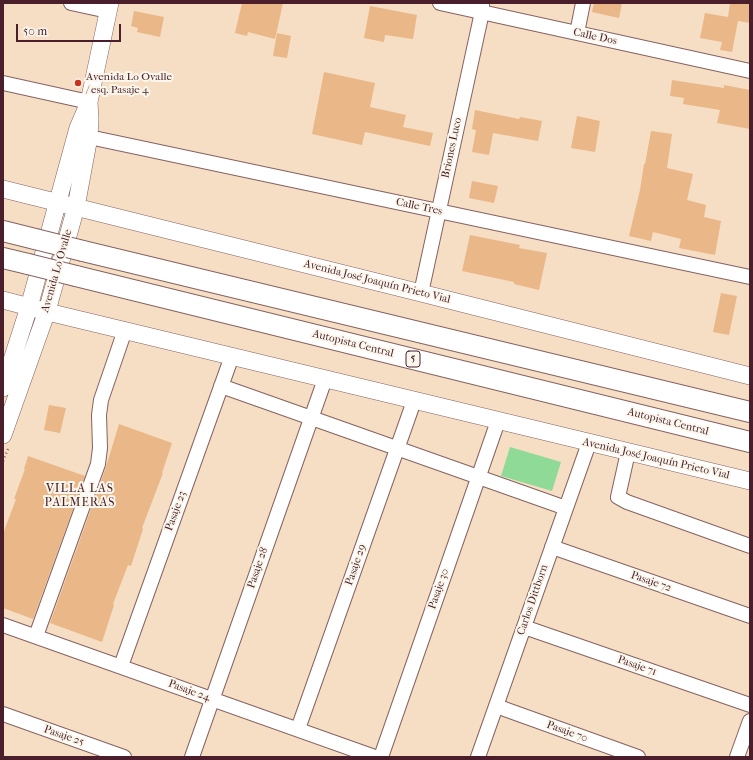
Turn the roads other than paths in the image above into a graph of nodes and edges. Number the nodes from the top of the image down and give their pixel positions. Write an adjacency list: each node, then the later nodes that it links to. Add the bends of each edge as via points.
1 (71, 3): 4 (street)
2 (440, 3): 5 (street, Calle Dos)
3 (583, 3): 6 (street)
4 (109, 7): 9 (main road, Avenida Lo Ovalle)
5 (482, 8): 6 (street, Calle Dos); 14 (street, Briones Luco)
6 (577, 33): 7 (street, Calle Dos)
7 (750, 70)
8 (3, 83): 9 (street)
9 (89, 102): 10 (main road, Avenida Lo Ovalle); 12 (main road, Avenida Lo Ovalle, via 78,128)
10 (89, 137): 13 (main road, Avenida Lo Ovalle); 14 (street, Calle Tres)
11 (3, 189): 12 (main road, Avenida José Joaquín Prieto Vial)
12 (57, 202): 13 (main road, Avenida José Joaquín Prieto Vial); 20 (main road, Avenida Lo Ovalle)
13 (76, 206): 18 (main road, Avenida José Joaquín Prieto Vial); 21 (main road, Avenida Lo Ovalle)
14 (438, 211): 17 (street, Calle Tres); 18 (street, Briones Luco)
15 (3, 231): 29 (highway, bridge)
16 (3, 258): 33 (highway, Autopista Central / 5, bridge)
17 (750, 277)
18 (421, 293): 24 (main road, Avenida José Joaquín Prieto Vial)
19 (3, 300): 20 (main road, Avenida José Joaquín Prieto Vial)
20 (29, 307): 21 (main road, Avenida José Joaquín Prieto Vial); 27 (main road, Avenida Lo Ovalle)
21 (46, 311): 22 (main road, Avenida José Joaquín Prieto Vial); 32 (main road, Avenida Lo Ovalle)
22 (125, 330): 23 (main road, Avenida José Joaquín Prieto Vial); 45 (street, via 101,400 98,464)
23 (232, 356): 25 (main road, Avenida José Joaquín Prieto Vial); 26 (street, Pasaje 23)
24 (750, 376)
25 (325, 379): 28 (main road, Avenida José Joaquín Prieto Vial); 30 (street, Pasaje 28)
26 (221, 386): 30 (street); 46 (street, Pasaje 23)
27 (3, 388)
28 (414, 400): 31 (main road, Avenida José Joaquín Prieto Vial); 35 (street, Pasaje 29)
29 (750, 412)
30 (311, 418): 35 (street); 47 (street, Pasaje 28)
31 (498, 421): 34 (main road, Avenida José Joaquín Prieto Vial); 37 (street, Pasaje 30)
32 (3, 435)
33 (750, 442)
34 (589, 443): 36 (main road, Avenida José Joaquín Prieto Vial); 39 (street, Carlos Dittborn)
35 (397, 448): 37 (street); 52 (street, Pasaje 29)
36 (628, 452): 38 (main road, Avenida José Joaquín Prieto Vial); 40 (street, via 618,497)
37 (478, 477): 39 (street); 56 (street, Pasaje 30)
38 (750, 481)
39 (566, 508): 41 (street, Carlos Dittborn)
40 (750, 546)
41 (552, 547): 42 (street, Pasaje 72); 44 (street, Carlos Dittborn)
42 (750, 616)
43 (3, 625): 45 (street, Pasaje 24)
44 (524, 627): 48 (street, Carlos Dittborn); 49 (street, Pasaje 71)
45 (36, 636): 46 (street, Pasaje 24)
46 (121, 666): 47 (street, Pasaje 24)
47 (212, 699): 52 (street, Pasaje 24); 54 (street, Pasaje 28)
48 (496, 706): 57 (street, Carlos Dittborn); 58 (street, Pasaje 70)
49 (750, 706)
50 (3, 714): 53 (street, Pasaje 25)
51 (750, 720): 59 (street)
52 (298, 729): 55 (street, Pasaje 24)
53 (124, 757)
54 (192, 757)
55 (375, 757)
56 (381, 757)
57 (478, 757)
58 (638, 757)
59 (737, 757)

